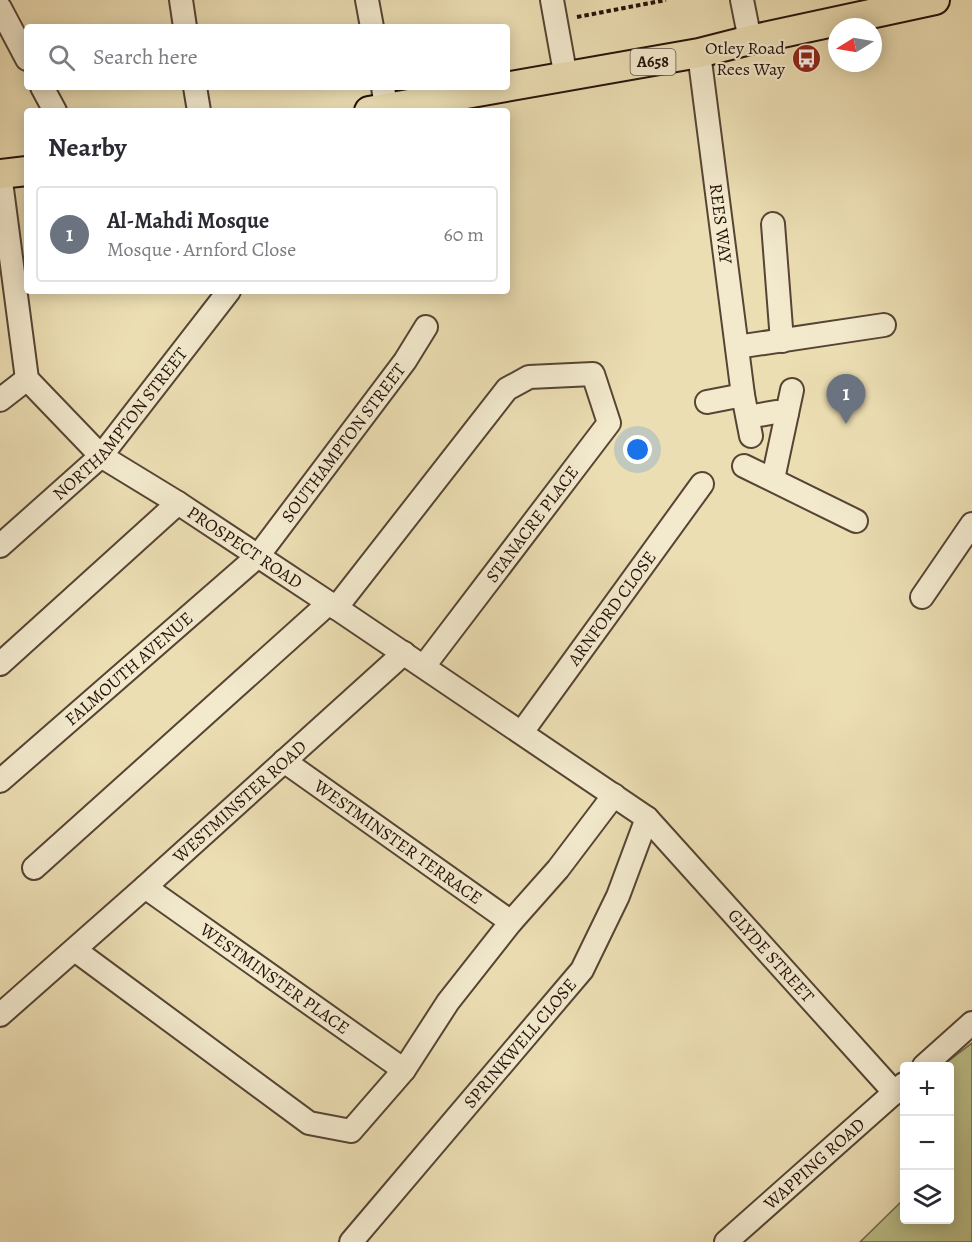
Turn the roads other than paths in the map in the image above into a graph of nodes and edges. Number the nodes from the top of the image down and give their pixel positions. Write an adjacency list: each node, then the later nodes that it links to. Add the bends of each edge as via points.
1 (181, 0): 7 (street)
2 (367, 0): 8 (street)
3 (742, 0): 9 (street)
4 (935, 0): 9 (main road, A658)
5 (0, 8): 10 (street)
6 (554, 10): 12 (street)
7 (185, 24)
8 (371, 24)
9 (750, 40): 11 (main road, A658)
10 (24, 53)
11 (699, 53): 12 (main road, A658); 27 (street, REES WAY)
12 (566, 78): 13 (main road, A658)
13 (510, 85)
14 (44, 90): 18 (street)
15 (196, 90): 19 (street)
16 (472, 90): 17 (main road, A658)
17 (379, 102)
18 (53, 108)
19 (198, 108)
20 (24, 171): 21 (main road)
21 (0, 174): 28 (street)
22 (774, 224): 26 (street)
23 (227, 294): 34 (street, NORTHAMPTON STREET)
24 (884, 325): 26 (street)
25 (426, 327): 42 (street, SOUTHAMPTON STREET, via 405,361)
26 (782, 340): 27 (street)
27 (737, 347): 33 (street, REES WAY)
28 (27, 380): 30 (street); 34 (street, PROSPECT ROAD)
29 (792, 390): 32 (street)
30 (0, 400)
31 (707, 402): 33 (street)
32 (787, 413): 33 (street); 36 (street)
33 (747, 416)
34 (101, 456): 38 (street, PROSPECT ROAD); 41 (street, NORTHAMPTON STREET)
35 (744, 466): 36 (street)
36 (773, 479): 39 (street)
37 (702, 484): 48 (street, ARNFORD CLOSE)
38 (178, 503): 42 (street, PROSPECT ROAD); 46 (street)
39 (856, 521)
40 (971, 530): 43 (street)
41 (0, 546)
42 (258, 556): 44 (street, PROSPECT ROAD); 50 (street, FALMOUTH AVENUE)
43 (922, 597)
44 (333, 605): 45 (street, PROSPECT ROAD); 47 (street, STANACRE PLACE, via 507,389 529,376 594,374 609,423); 53 (street)
45 (404, 653): 47 (street, PROSPECT ROAD); 49 (street, WESTMINSTER ROAD)
46 (0, 664)
47 (424, 666): 48 (street, PROSPECT ROAD)
48 (522, 732): 51 (street, PROSPECT ROAD)
49 (284, 761): 54 (street, WESTMINSTER ROAD); 55 (street, WESTMINSTER TERRACE)
50 (0, 781)
51 (614, 795): 52 (street, PROSPECT ROAD); 55 (street, via 558,869)
52 (647, 818): 61 (street, GLYDE STREET); 62 (street, SPRINKWELL CLOSE, via 618,896 582,970)
53 (34, 868)
54 (145, 887): 56 (street, WESTMINSTER ROAD); 60 (street, WESTMINSTER PLACE)
55 (511, 922): 60 (street, via 448,1002)
56 (75, 950): 57 (street, WESTMINSTER ROAD); 60 (street, via 309,1123 351,1131)
57 (0, 1015)
58 (972, 1023): 59 (street)
59 (928, 1062)
60 (404, 1070)
61 (900, 1089): 63 (street, WAPPING ROAD)
62 (351, 1242)
63 (726, 1242)

